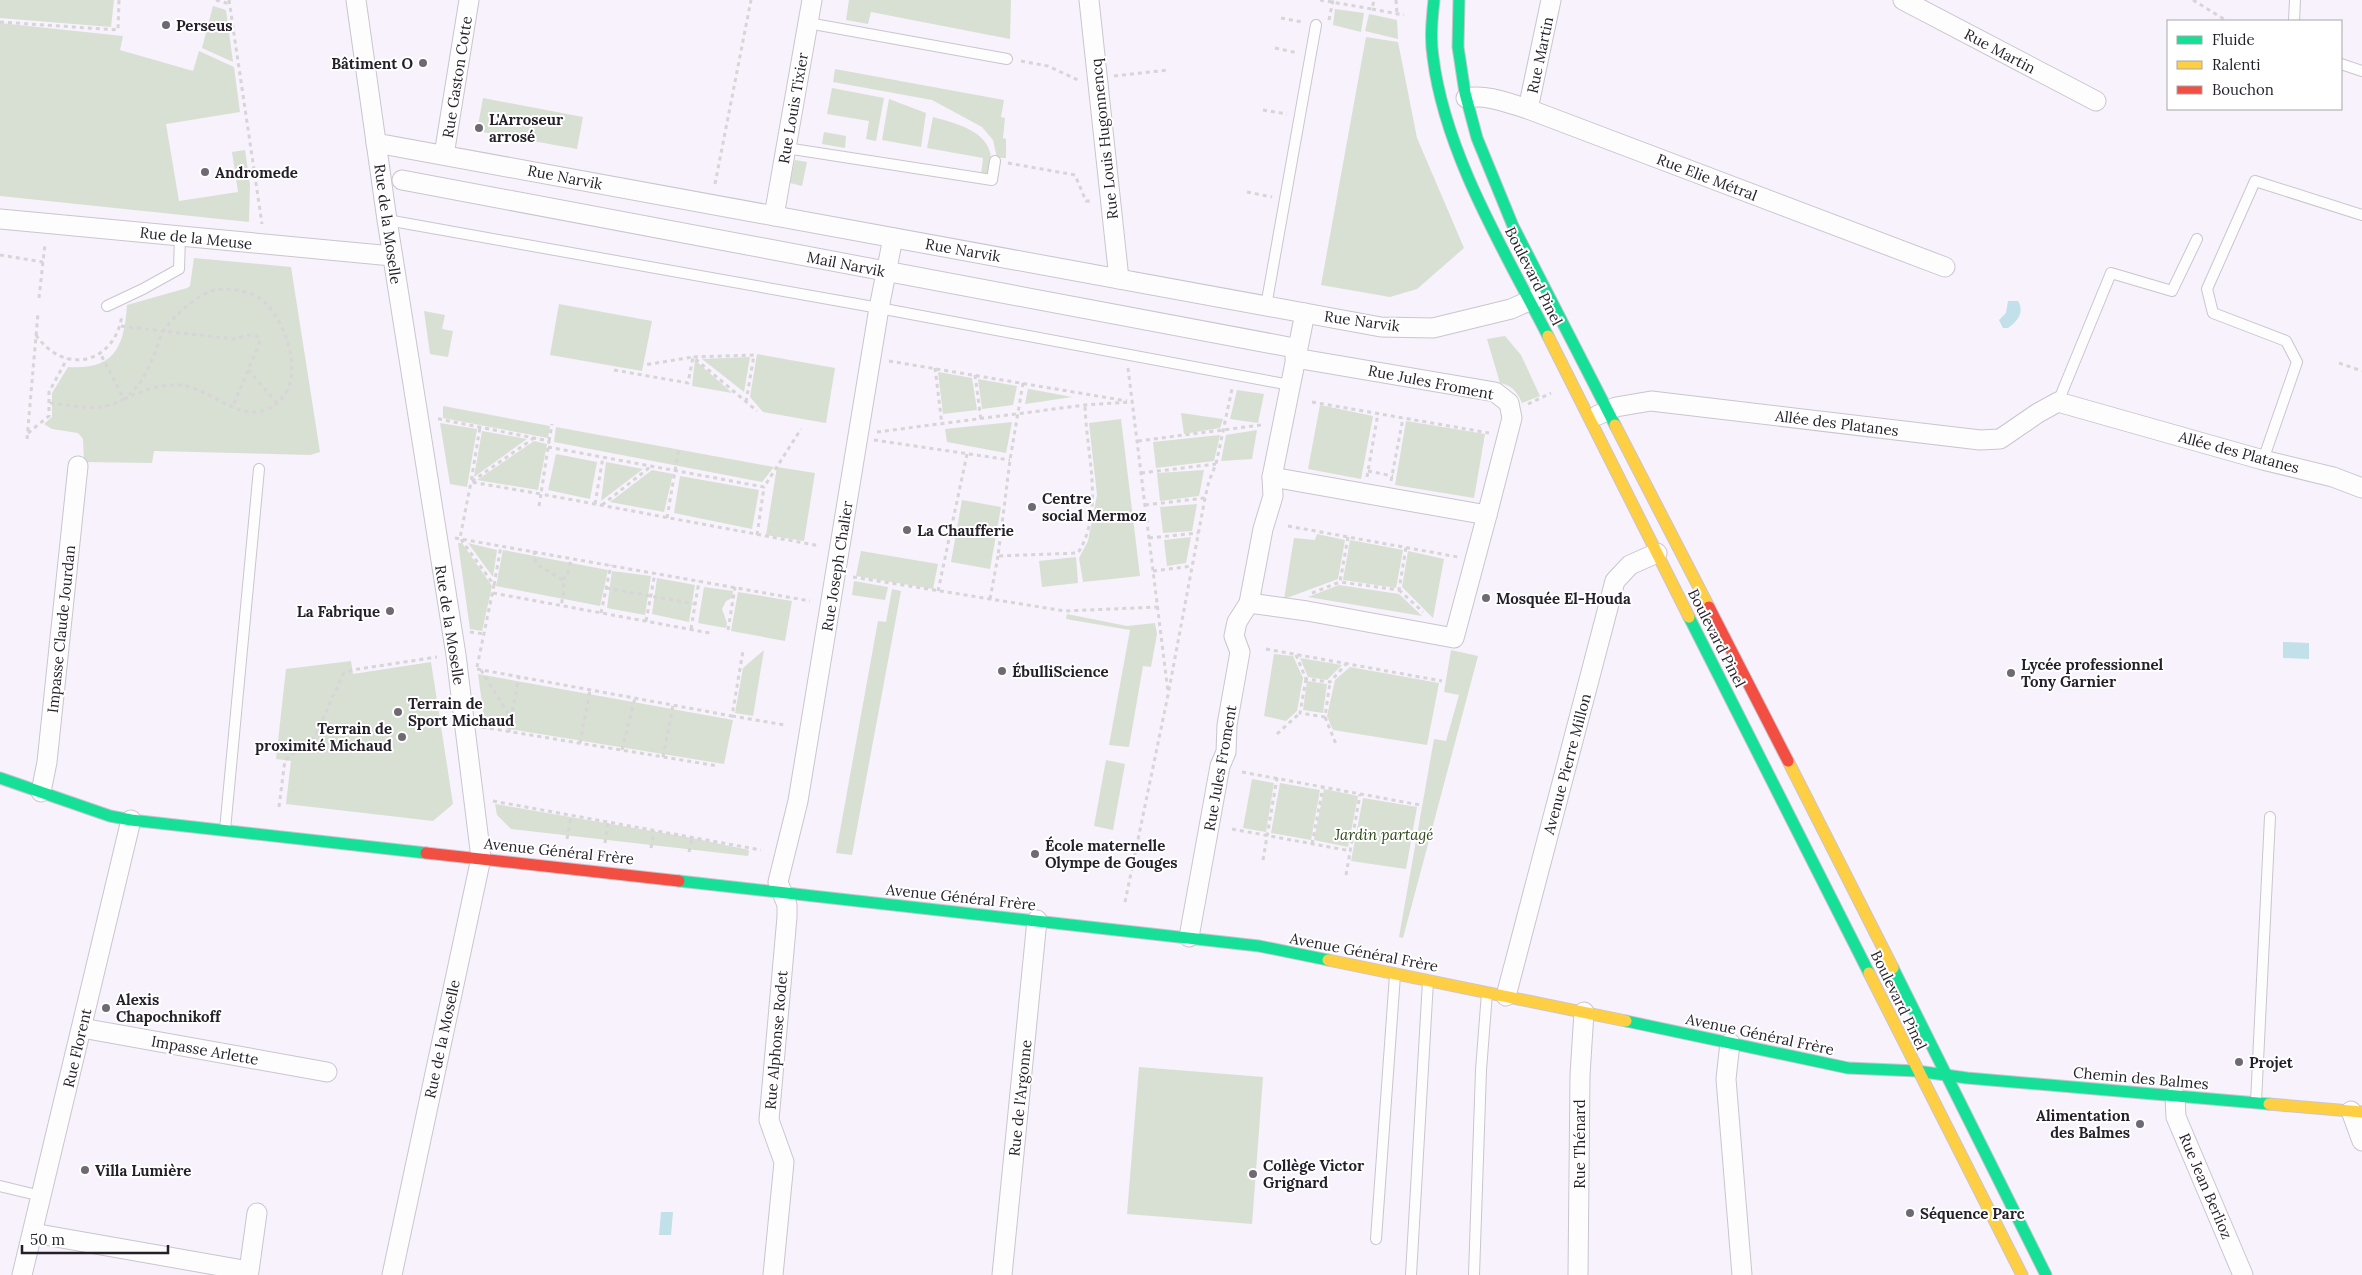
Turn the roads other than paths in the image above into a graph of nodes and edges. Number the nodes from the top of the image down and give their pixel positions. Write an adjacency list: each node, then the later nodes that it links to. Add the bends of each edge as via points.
1 (356, 0): 19 (street, Rue de la Moselle)
2 (469, 0): 21 (street, Rue Gaston Cotte)
3 (812, 0): 11 (street, Rue Louis Tixier)
4 (1089, 0): 34 (street, Rue Louis Hugonnencq)
5 (1434, 0): 36 (main road, Boulevard Pinel, via 1434,75 1462,159)
6 (1459, 0): 16 (main road, Boulevard Pinel, via 1456,29)
7 (1552, 0): 18 (street, Rue Martin)
8 (1903, 0): 17 (street, Rue Martin)
9 (2295, 0): 10 (lane)
10 (2294, 20)
11 (808, 23): 13 (lane); 20 (street, Rue Louis Tixier)
12 (1316, 26): 38 (lane)
13 (1007, 58)
14 (2342, 64): 15 (lane)
15 (2362, 71)
16 (1466, 98): 18 (street, Rue Elie Métral, via 1493,98); 35 (main road, Boulevard Pinel, via 1480,148)
17 (2096, 101)
18 (1528, 109): 32 (street, Rue Elie Métral)
19 (376, 143): 21 (street, Rue Narvik); 27 (street, Rue de la Moselle)
20 (786, 148): 22 (lane, via 992,180); 25 (street, Rue Louis Tixier)
21 (444, 154): 25 (street, Rue Narvik)
22 (996, 161)
23 (402, 180): 33 (street, Mail Narvik)
24 (2362, 215): 46 (lane, via 2255,181 2208,289 2213,312 2286,341 2297,362)
25 (774, 216): 29 (street, Rue Narvik)
26 (0, 219): 28 (street, Rue de la Meuse)
27 (387, 220): 31 (street, Rue de la Moselle); 39 (lane)
28 (180, 237): 31 (street, Rue de la Meuse); 37 (lane, via 179,269)
29 (894, 238): 33 (street, Rue Joseph Chalier); 34 (street, Rue Narvik)
30 (2197, 239): 43 (lane, via 2172,291 2111,272)
31 (392, 256): 59 (street, Rue de la Moselle, via 456,655)
32 (1945, 267)
33 (888, 272): 39 (street, Rue Joseph Chalier); 41 (street, Mail Narvik)
34 (1119, 279): 38 (street, Rue Narvik)
35 (1548, 293): 36 (street, Rue Narvik); 44 (main road, Boulevard Pinel)
36 (1530, 301): 40 (street, Rue Narvik, via 1433,328 1381,327); 45 (main road, Boulevard Pinel)
37 (107, 306)
38 (1266, 306): 40 (street, Rue Narvik)
39 (879, 308): 42 (lane); 60 (street, Rue Joseph Chalier, via 798,800 778,882)
40 (1304, 313): 41 (street, Rue Jules Froment)
41 (1292, 352): 42 (street, Rue Jules Froment); 51 (street, Rue Jules Froment, via 1495,392 1509,403 1512,411 1508,436)
42 (1290, 385): 49 (street, Rue Jules Froment)
43 (2058, 402): 44 (street, Allée des Platanes, via 2000,439 1980,440 1651,401 1638,401); 46 (street, Allée des Platanes)
44 (1607, 411): 45 (street, Allée des Platanes); 72 (main road, Boulevard Pinel)
45 (1589, 420): 52 (main road, Boulevard Pinel)
46 (2263, 460): 50 (street, Allée des Platanes, via 2334,477)
47 (78, 466): 55 (street, Impasse Claude Jourdan)
48 (259, 469): 58 (lane)
49 (1272, 477): 51 (street); 53 (street, Rue Jules Froment, via 1273,496 1262,529)
50 (2362, 488)
51 (1487, 514): 53 (street, Rue Jules Froment, via 1454,638)
52 (1656, 553): 66 (street, Avenue Pierre Millon, via 1630,565 1615,581); 70 (main road, Boulevard Pinel)
53 (1249, 603): 62 (street, Rue Jules Froment, via 1237,622 1234,636 1240,652 1227,725 1228,741 1220,766)
54 (0, 778): 55 (main road, Avenue Général Frère)
55 (41, 792): 57 (main road, Avenue Général Frère, via 110,816)
56 (2270, 817): 74 (lane)
57 (132, 820): 58 (main road, Avenue Général Frère); 68 (street, Rue Florent)
58 (225, 831): 59 (main road, Avenue Général Frère)
59 (481, 858): 60 (main road, Avenue Général Frère); 83 (street, Rue de la Moselle)
60 (782, 892): 61 (main road, Avenue Général Frère); 84 (street, Rue Alphonse Rodet, via 787,917 769,1120 784,1162)
61 (1037, 920): 62 (main road, Avenue Général Frère); 85 (street, Rue de l'Argonne)
62 (1189, 937): 63 (main road, Avenue Général Frère, via 1259,946)
63 (1395, 974): 64 (main road, Avenue Général Frère); 81 (lane)
64 (1428, 980): 65 (main road, Avenue Général Frère); 86 (lane)
65 (1487, 992): 66 (main road, Avenue Général Frère); 87 (lane)
66 (1506, 996): 67 (main road, Avenue Général Frère)
67 (1584, 1012): 69 (main road, Avenue Général Frère); 88 (street, Rue Thénard, via 1580,1075)
68 (82, 1028): 71 (street, Impasse Arlette); 78 (street, Rue Florent)
69 (1730, 1043): 70 (main road, Avenue Général Frère, via 1848,1068); 89 (street, via 1726,1079)
70 (1917, 1071): 72 (main road, Chemin des Balmes); 90 (main road, Boulevard Pinel)
71 (327, 1072)
72 (1946, 1075): 73 (main road, Chemin des Balmes); 91 (main road, Boulevard Pinel)
73 (2175, 1096): 74 (main road, Chemin des Balmes); 92 (street, Rue Jean Berlioz, via 2176,1117)
74 (2256, 1103): 75 (main road, Chemin des Balmes)
75 (2357, 1112): 76 (street)
76 (2362, 1141)
77 (0, 1186): 78 (lane)
78 (41, 1196): 80 (street, Rue Florent)
79 (257, 1213): 80 (street, via 249,1271)
80 (33, 1233): 82 (street, Rue Florent)
81 (1376, 1239)
82 (22, 1275)
83 (392, 1275)
84 (773, 1275)
85 (1002, 1275)
86 (1411, 1275)
87 (1474, 1275)
88 (1578, 1275)
89 (1742, 1275)
90 (2022, 1275)
91 (2046, 1275)
92 (2243, 1275)

